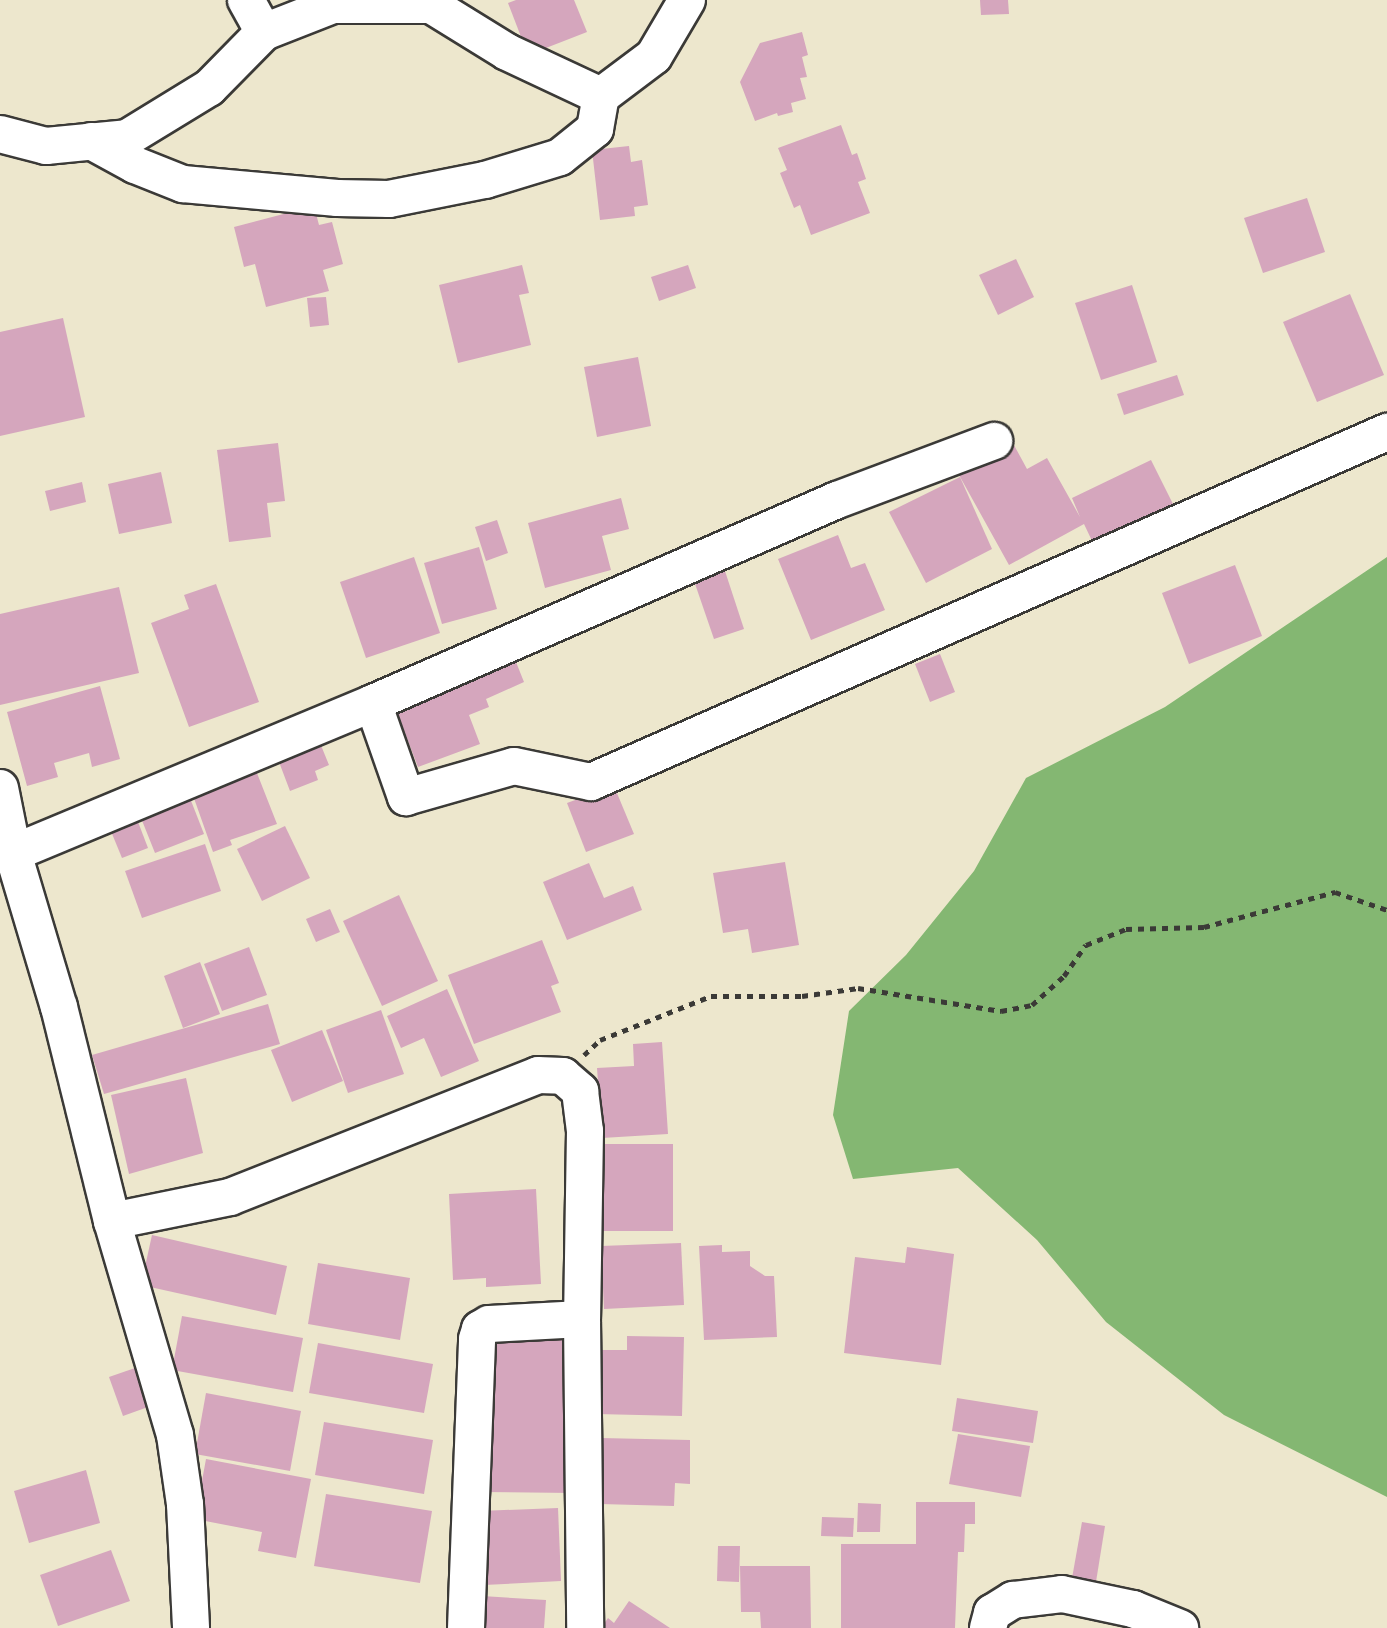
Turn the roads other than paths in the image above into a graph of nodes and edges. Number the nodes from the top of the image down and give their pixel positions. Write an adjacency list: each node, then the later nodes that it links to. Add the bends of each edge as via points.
1 (246, 0): 4 (street)
2 (687, 0): 5 (street, via 654,56)
3 (394, 2): 4 (street, via 333,5); 5 (street, via 431,5 507,52)
4 (264, 32): 7 (street, via 209,88 127,138)
5 (601, 96): 7 (street, via 595,129 560,157 485,180 389,199 183,184)
6 (0, 134): 7 (street, via 46,146)
7 (91, 141)
8 (1387, 432): 10 (street, via 591,782 514,766 406,797)
9 (994, 441): 10 (street, via 837,500)
10 (373, 703): 12 (street)
11 (0, 788): 12 (street)
12 (13, 853): 13 (street, via 59,1007)
13 (112, 1221): 14 (street, via 230,1197 538,1075 563,1076 580,1091 585,1131); 15 (street, via 175,1435 185,1504)
14 (582, 1319): 16 (street, via 489,1324 480,1329); 17 (street)
15 (191, 1628)
16 (466, 1628)
17 (585, 1628)
18 (988, 1628): 19 (street, via 992,1613 1013,1600 1062,1594 1133,1609)
19 (1180, 1628)

